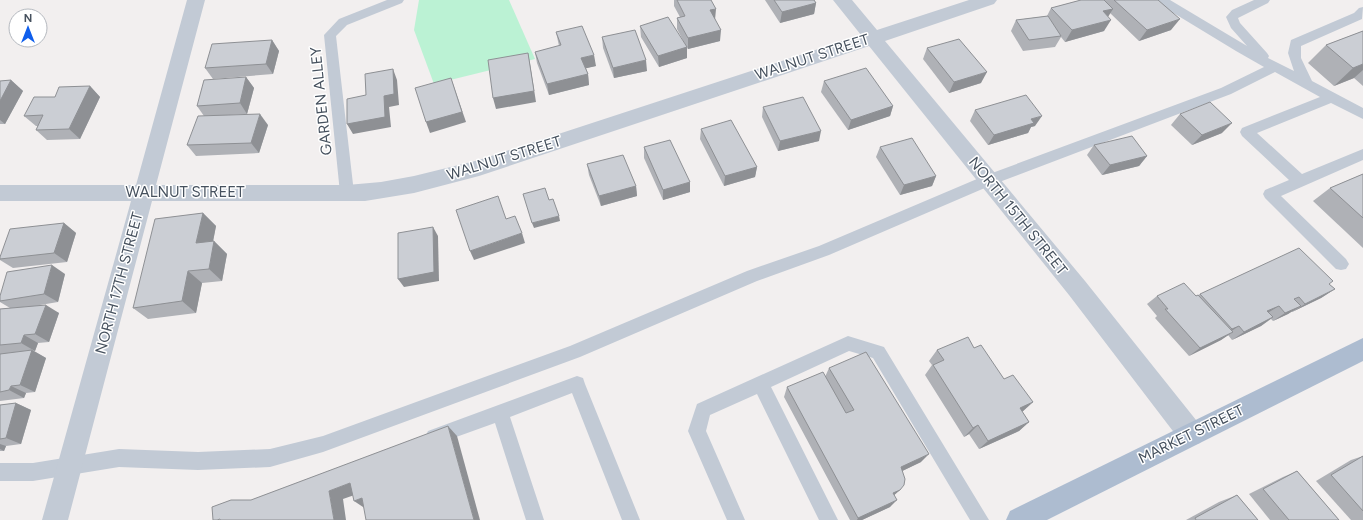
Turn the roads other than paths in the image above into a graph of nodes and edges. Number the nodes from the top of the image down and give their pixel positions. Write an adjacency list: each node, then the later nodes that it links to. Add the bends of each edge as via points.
1 (196, 0): 18 (street, NORTH 17TH STREET)
2 (398, 0): 20 (lane, GARDEN ALLEY, via 343,22 330,35)
3 (842, 0): 10 (street, NORTH 15TH STREET)
4 (988, 0): 10 (street, WALNUT STREET)
5 (1161, 0): 8 (lane)
6 (1264, 0): 11 (lane, via 1232,17 1235,25)
7 (1357, 0): 9 (lane)
8 (1176, 5): 11 (lane)
9 (1363, 9): 12 (lane, via 1358,16 1295,43 1292,50 1295,60)
10 (872, 38): 16 (street, NORTH 15TH STREET); 20 (street, WALNUT STREET, via 479,168 406,187)
11 (1272, 65): 12 (lane); 16 (lane, via 1226,92)
12 (1307, 83): 13 (lane)
13 (1332, 97): 14 (lane); 17 (lane, via 1247,132)
14 (1363, 114)
15 (1363, 154): 17 (lane)
16 (989, 180): 25 (street, NORTH 15TH STREET); 27 (lane, via 824,251 752,276 574,352 323,444 270,458 198,461 119,458)
17 (1300, 181): 21 (lane, via 1270,194)
18 (144, 192): 19 (street, WALNUT STREET); 20 (street, WALNUT STREET); 27 (street, NORTH 17TH STREET)
19 (0, 193)
20 (347, 193)
21 (1341, 264)
22 (1363, 349): 25 (main road, MARKET STREET)
23 (761, 384): 32 (lane, via 703,410 697,431); 33 (lane); 34 (lane, via 848,343 878,352)
24 (500, 413): 26 (lane); 30 (lane); 31 (lane, via 577,384)
25 (1191, 434): 35 (main road, MARKET STREET)
26 (421, 442)
27 (70, 466): 28 (lane, via 33,472); 29 (street, NORTH 17TH STREET)
28 (0, 472)
29 (55, 520)
30 (535, 520)
31 (631, 520)
32 (736, 520)
33 (829, 520)
34 (980, 520)
35 (1019, 520)

